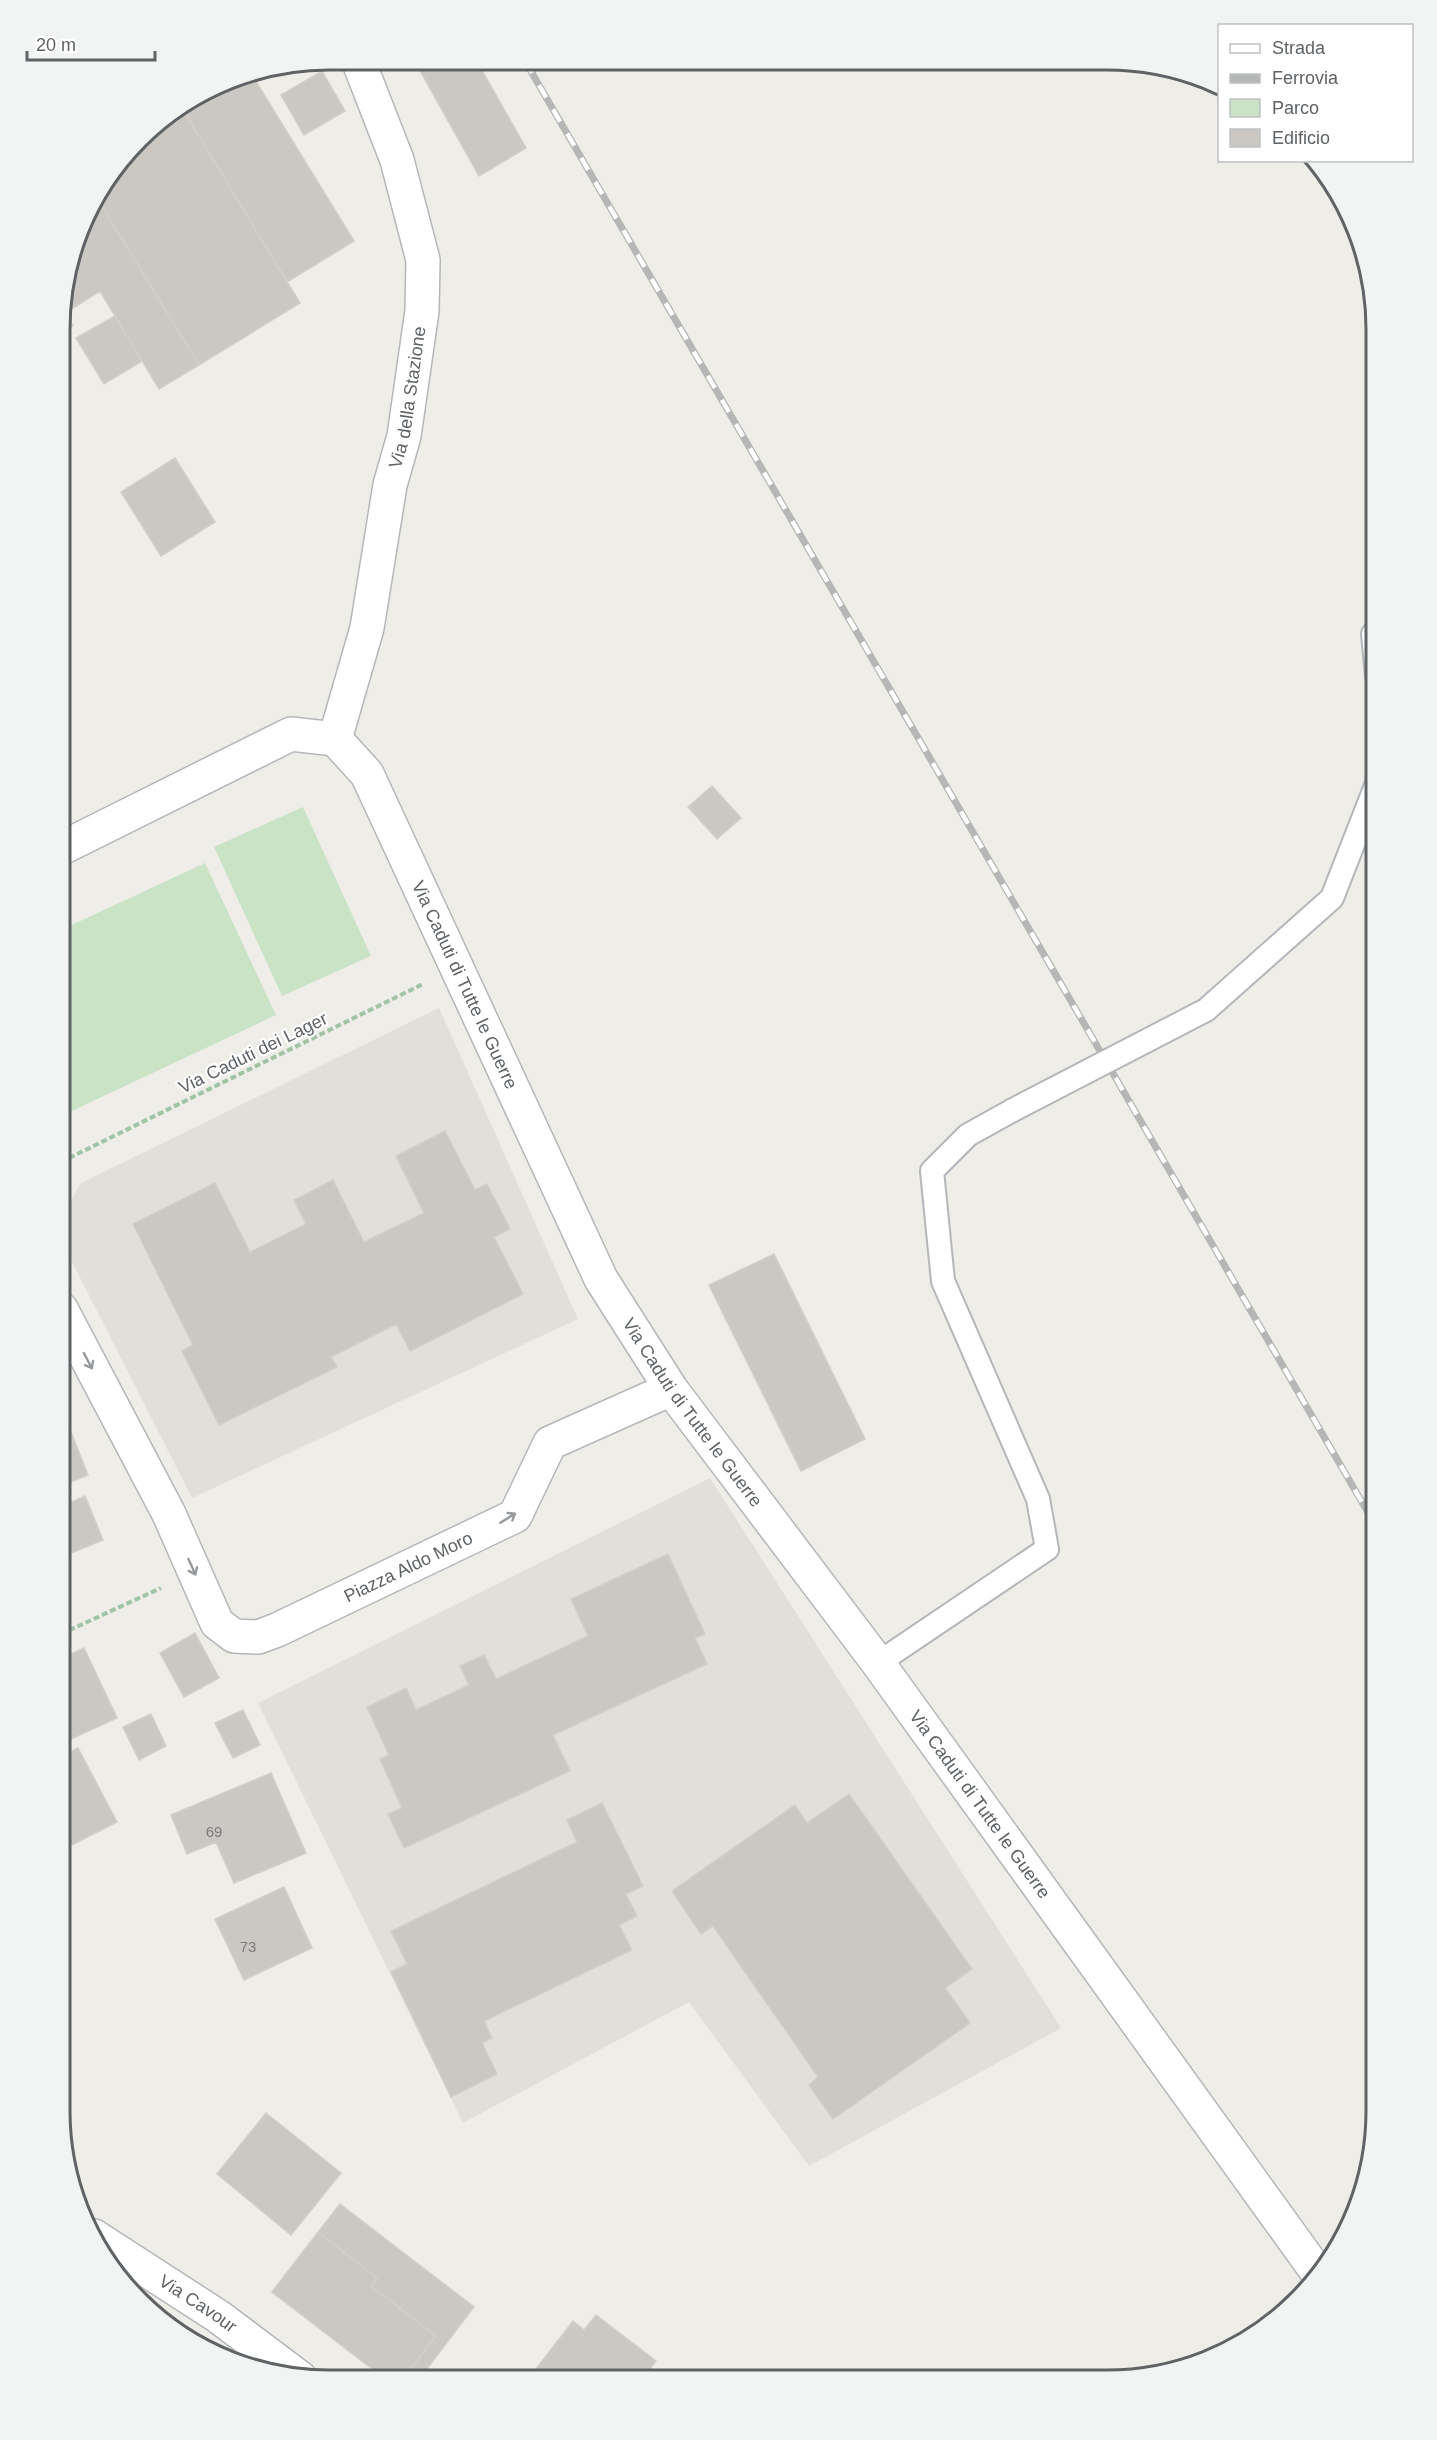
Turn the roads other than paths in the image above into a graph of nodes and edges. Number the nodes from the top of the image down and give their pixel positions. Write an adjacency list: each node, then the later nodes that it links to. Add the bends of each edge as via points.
1 (362, 70): 2 (street, Via della Stazione, via 397,160 423,260 422,311 404,436 390,485 367,628)
2 (334, 740): 4 (street, via 291,734); 6 (street, Via Caduti di Tutte le Guerre, via 367,774 601,1279)
3 (1366, 811): 7 (lane, bridge, via 1332,898 1206,1010 968,1136 932,1171 943,1281 1038,1499 1047,1549)
4 (70, 844)
5 (70, 1326): 6 (street, Piazza Aldo Moro, one-way to 6, via 169,1514 217,1623 234,1636 258,1637 515,1516 550,1443)
6 (671, 1389): 7 (street, Via Caduti di Tutte le Guerre)
7 (878, 1663): 9 (street, Via Caduti di Tutte le Guerre)
8 (108, 2245): 10 (street, Via Cavour, via 219,2317)
9 (1314, 2267)
10 (283, 2366)

